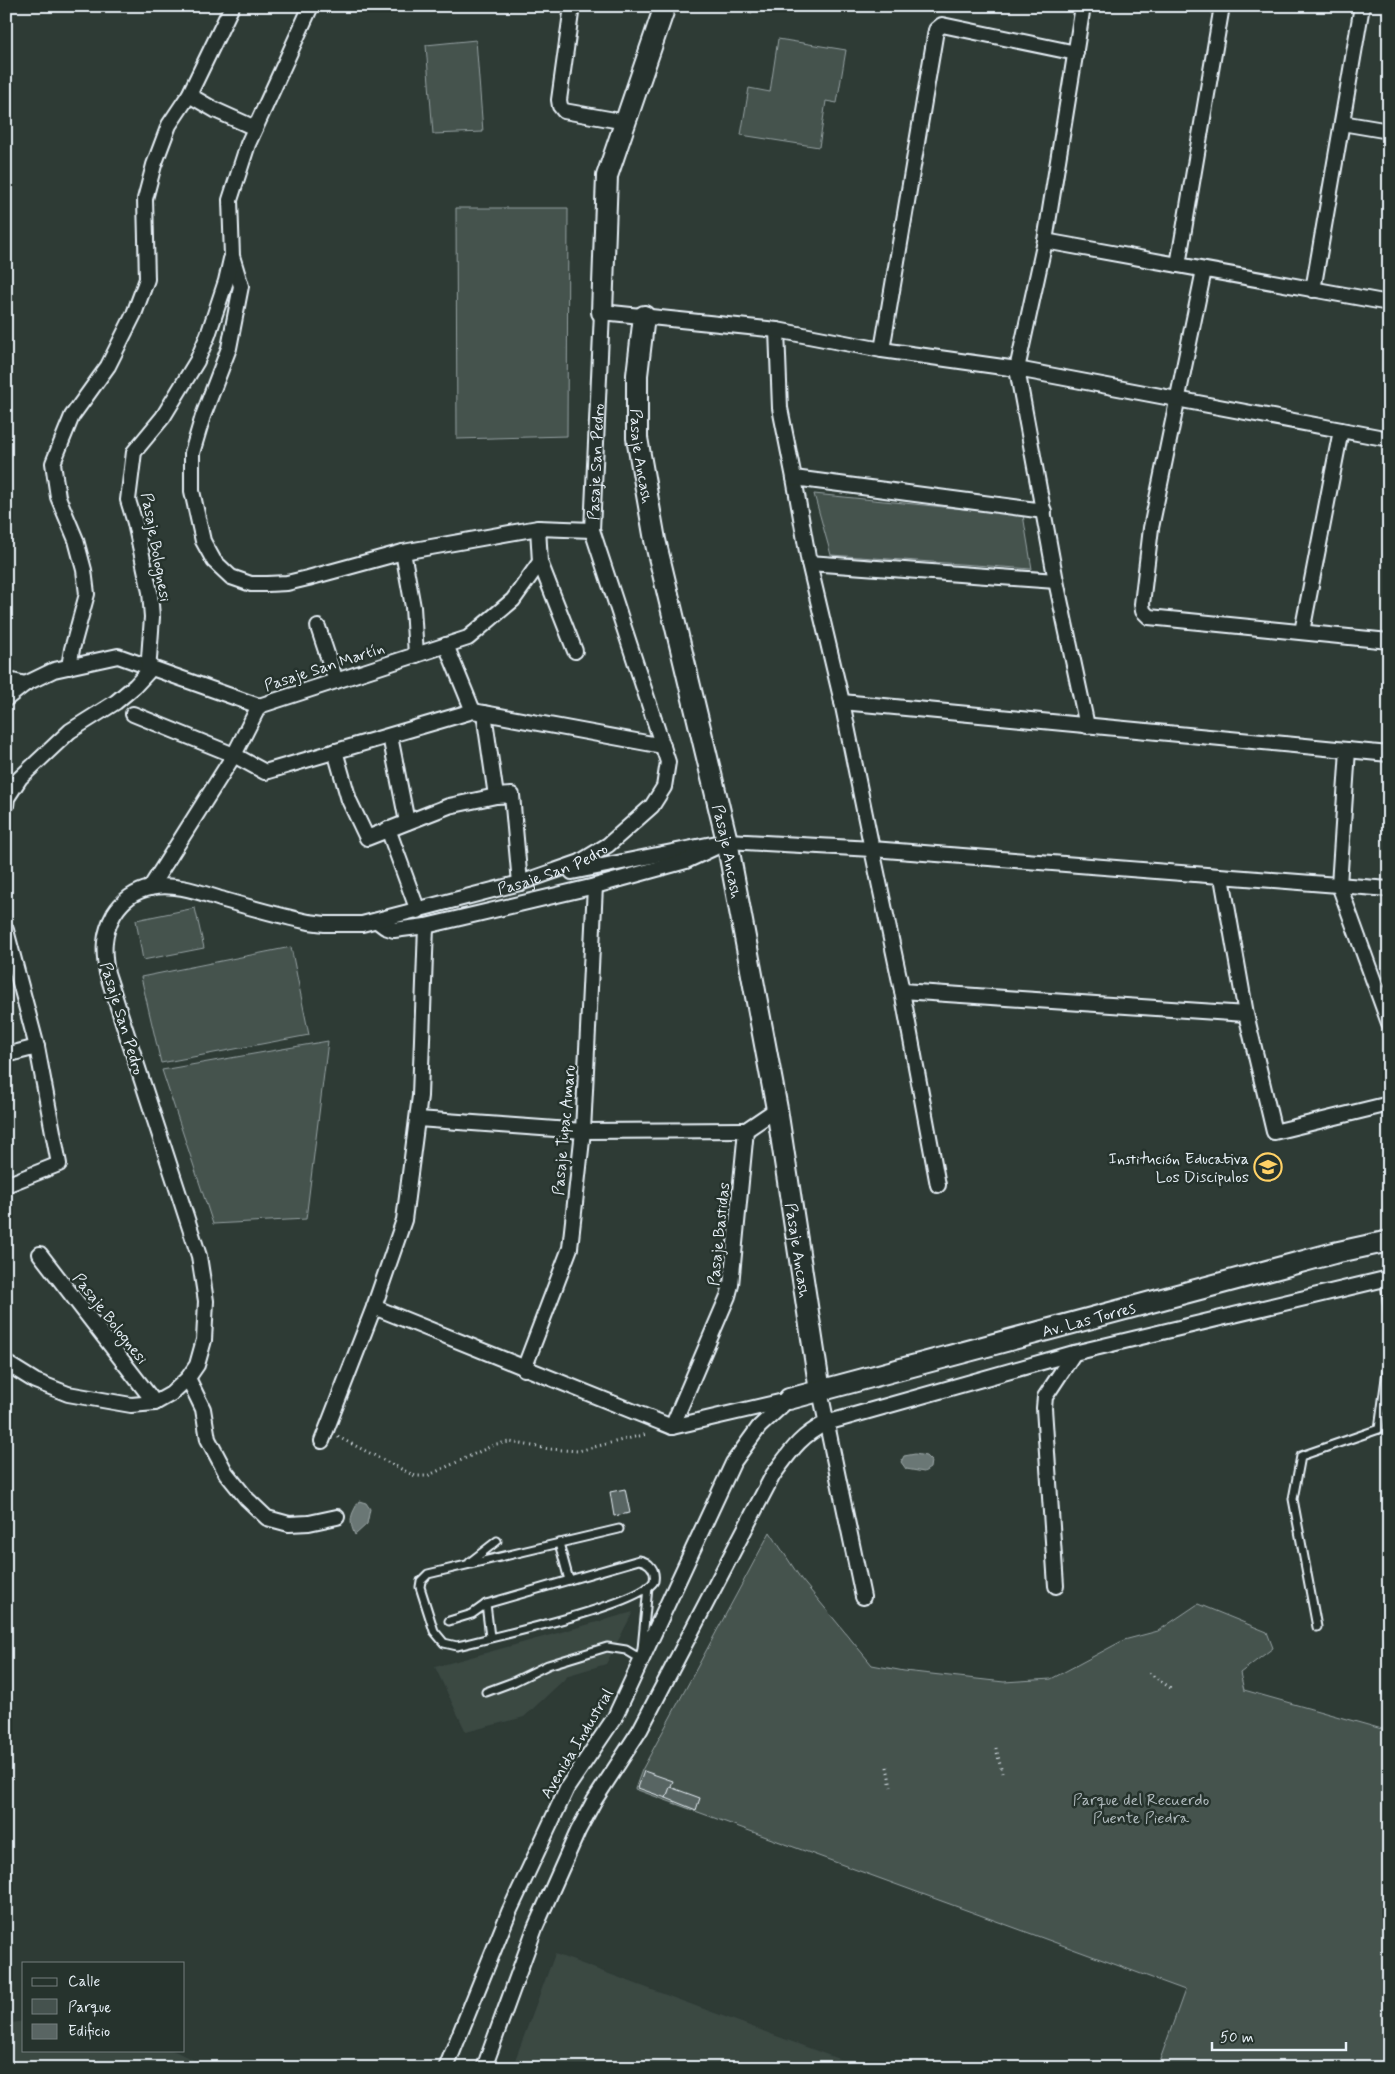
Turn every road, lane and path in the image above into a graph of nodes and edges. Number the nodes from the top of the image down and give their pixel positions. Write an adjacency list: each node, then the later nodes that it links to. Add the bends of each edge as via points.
1 (232, 6): 9 (street)
2 (311, 6): 12 (street)
3 (572, 6): 10 (street, via 560,106 564,111)
4 (665, 6): 10 (street, Pasaje San Pedro)
5 (1083, 6): 8 (street)
6 (1222, 6): 16 (street)
7 (1362, 6): 11 (street)
8 (1076, 53): 14 (street); 23 (street, via 942,25 936,30)
9 (189, 95): 12 (street); 42 (street, via 169,126 154,164 146,200 147,279 108,366 72,416 53,463 58,497 76,540 87,594)
10 (626, 122): 20 (street, Pasaje San Pedro, via 605,187)
11 (1342, 123): 13 (street); 18 (street)
12 (255, 128): 15 (street, via 230,200)
13 (1389, 131)
14 (1045, 241): 16 (street); 24 (street)
15 (232, 256): 32 (street, via 241,286 236,317 229,348 192,453 193,499 203,541 214,561 231,577 251,584 287,583); 43 (street, Pasaje Bolognesi, via 197,361 163,417 134,452 128,500 150,592 152,617)
16 (1178, 265): 17 (street)
17 (1204, 270): 18 (street); 25 (street)
18 (1313, 290): 19 (street)
19 (1389, 303)
20 (602, 312): 21 (street); 31 (street, Pasaje San Pedro)
21 (644, 316): 22 (street); 63 (street, Pasaje Ancash, via 637,375 637,438 655,540)
22 (777, 330): 23 (street); 28 (street, via 780,408)
23 (882, 350): 24 (street)
24 (1017, 369): 25 (street); 29 (street)
25 (1178, 399): 26 (street); 37 (street, via 1151,528 1143,611 1149,617)
26 (1341, 430): 27 (street); 37 (street)
27 (1389, 439)
28 (794, 478): 29 (street); 34 (street)
29 (1044, 511): 35 (street)
30 (538, 528): 31 (street); 32 (street); 33 (street)
31 (592, 530): 54 (street, Pasaje San Pedro)
32 (403, 552): 41 (street, via 413,607)
33 (540, 562): 39 (street, Pasaje San Martín, via 513,600 468,638); 40 (street)
34 (809, 563): 35 (street); 48 (street)
35 (1056, 581): 52 (street)
36 (318, 627): 44 (street)
37 (1302, 632): 38 (street)
38 (1389, 641)
39 (446, 645): 41 (street, Pasaje San Martín); 50 (street)
40 (575, 651)
41 (416, 655): 44 (street, Pasaje San Martín)
42 (69, 667): 43 (street, Pasaje San Martín, via 118,656); 46 (street, Pasaje San Martín, via 54,670)
43 (148, 667): 49 (street, Pasaje San Martín); 60 (street, via 148,672 135,686 70,732 20,778)
44 (336, 681): 49 (street, Pasaje San Martín)
45 (6, 682): 46 (street)
46 (26, 684): 47 (street, Pasaje San Martín)
47 (6, 699)
48 (842, 702): 52 (street); 64 (street)
49 (259, 706): 58 (street)
50 (478, 712): 53 (street); 54 (street); 59 (street)
51 (133, 714): 58 (street)
52 (1088, 726): 55 (street)
53 (390, 736): 56 (street); 61 (street)
54 (663, 746): 66 (street, Pasaje San Pedro, via 668,762 664,787 652,806 608,845 580,862)
55 (1348, 750): 57 (street); 68 (street)
56 (335, 751): 58 (street, via 266,772); 62 (street, via 349,800 366,838)
57 (1389, 754)
58 (234, 756): 70 (street)
59 (496, 796): 61 (street, via 448,806); 67 (street, via 512,795)
60 (6, 806)
61 (407, 822): 62 (street)
62 (388, 829): 72 (street)
63 (727, 841): 64 (street); 66 (street); 69 (street, via 692,859); 82 (street, Pasaje Ancash)
64 (872, 849): 65 (street); 76 (street)
65 (1222, 877): 68 (street); 77 (street)
66 (540, 878): 67 (street, Pasaje San Pedro)
67 (520, 884): 72 (street, Pasaje San Pedro)
68 (1339, 885): 71 (street); 78 (street)
69 (595, 886): 74 (street); 85 (street, Pasaje Tupac Amaru)
70 (150, 888): 73 (street, Pasaje San Pedro, via 164,886 191,890 309,922 342,925); 97 (street, Pasaje San Pedro, via 128,898 118,909 104,938 104,955 204,1280 204,1340 197,1365)
71 (1389, 889)
72 (418, 911): 73 (street, Pasaje San Pedro)
73 (377, 921): 74 (street, via 394,930)
74 (426, 926): 83 (street)
75 (6, 930): 79 (street)
76 (902, 991): 77 (street); 87 (street)
77 (1246, 1014): 81 (street, via 1274,1132)
78 (1389, 1023)
79 (37, 1047): 80 (street); 86 (street, via 59,1164)
80 (6, 1054)
81 (1389, 1104)
82 (777, 1110): 84 (street); 98 (street, Pasaje Ancash)
83 (418, 1119): 85 (street); 91 (street, via 404,1220)
84 (746, 1130): 85 (street); 102 (street, Pasaje Bastidas, via 731,1285)
85 (583, 1131): 96 (street, Pasaje Tupac Amaru, via 568,1258)
86 (6, 1185)
87 (938, 1185)
88 (1389, 1240): 98 (street, Av. Las Torres)
89 (40, 1254): 100 (street, Pasaje Bolognesi)
90 (1387, 1278): 92 (lane); 93 (street, Av. Las Torres)
91 (374, 1308): 96 (street); 103 (street)
92 (1389, 1320)
93 (1074, 1353): 101 (street, Av. Las Torres); 110 (street, via 1045,1398 1044,1408)
94 (1389, 1356): 115 (lane, via 1379,1430 1301,1456 1294,1499)
95 (6, 1363): 100 (street, via 35,1381 68,1394 131,1405)
96 (524, 1369): 102 (street)
97 (188, 1378): 100 (street, Pasaje San Pedro); 104 (street, via 203,1409 208,1439 226,1473 247,1500 267,1518 289,1524 310,1524)
98 (820, 1392): 99 (street, Av. Las Torres); 101 (street)
99 (789, 1400): 102 (street); 117 (street, Avenida Industrial, via 759,1427 733,1463)
100 (155, 1403)
101 (826, 1423): 112 (street); 126 (street, Av. Las Torres, via 808,1432 772,1475 640,1730 594,1800 536,1928)
102 (672, 1427): 103 (path, via 578,1451 510,1442 496,1444 427,1476 415,1476)
103 (324, 1436)
104 (337, 1517)
105 (619, 1529): 107 (lane)
106 (497, 1541): 108 (lane)
107 (559, 1543): 108 (lane); 109 (lane)
108 (468, 1564): 116 (lane, via 434,1572 424,1577 420,1587 434,1631 444,1644 457,1646)
109 (568, 1580): 111 (lane, via 639,1560 653,1570 654,1581); 113 (lane)
110 (1056, 1586)
111 (648, 1587): 116 (lane, via 611,1606); 117 (lane)
112 (863, 1597)
113 (486, 1604): 114 (lane, via 472,1614); 116 (lane)
114 (448, 1621)
115 (1317, 1627)
116 (490, 1637)
117 (642, 1659): 120 (lane, via 626,1650 607,1647 548,1665); 125 (street, Avenida Industrial, via 615,1717 567,1788 509,1912)
118 (1149, 1673): 119 (path)
119 (1172, 1689)
120 (486, 1692)
121 (996, 1748): 123 (path)
122 (887, 1767): 124 (path)
123 (1002, 1773)
124 (891, 1787)
125 (446, 2068)
126 (484, 2068)

